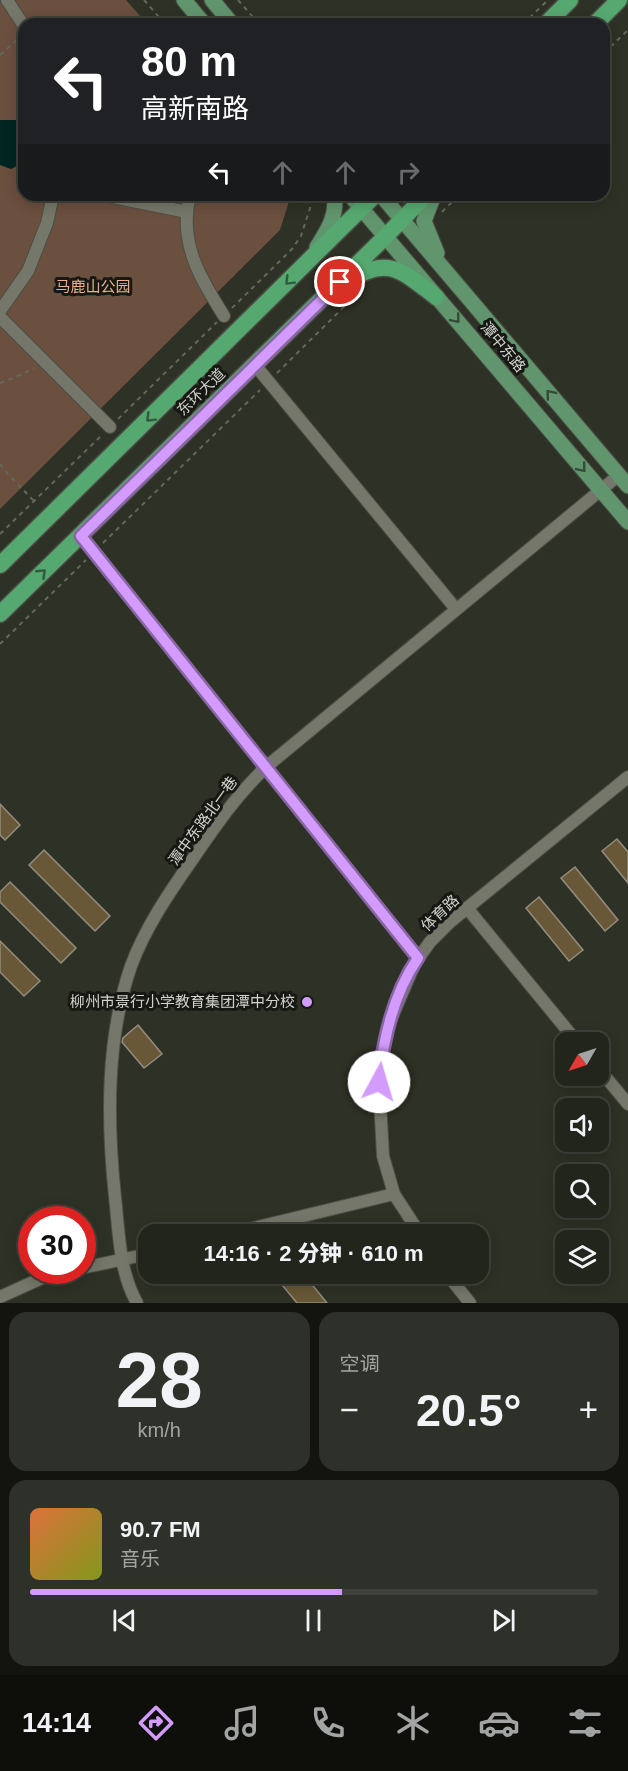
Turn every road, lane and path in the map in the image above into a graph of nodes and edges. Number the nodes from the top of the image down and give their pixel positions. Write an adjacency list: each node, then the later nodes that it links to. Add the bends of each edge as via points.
1 (7, 0): 9 (street)
2 (144, 0): 10 (path)
3 (184, 0): 11 (main road)
4 (212, 0): 12 (main road)
5 (238, 0): 13 (path)
6 (548, 0): 14 (path)
7 (570, 0): 15 (highway)
8 (619, 0): 16 (highway)
9 (19, 18)
10 (160, 18)
11 (199, 18)
12 (227, 18)
13 (254, 18)
14 (529, 18)
15 (552, 18)
16 (601, 18)
17 (628, 30): 19 (path)
18 (18, 38): 20 (path)
19 (610, 47)
20 (0, 55)
21 (52, 201): 42 (street, via 28,271)
22 (133, 201): 33 (street)
23 (189, 201): 33 (street)
24 (309, 201): 43 (path, via 301,236 292,249)
25 (335, 201): 37 (main road, via 331,225)
26 (355, 201): 32 (main road, 潭中东路)
27 (369, 201): 32 (highway, 东环大道)
28 (386, 201): 35 (main road, 潭中东路)
29 (420, 201): 35 (highway, 东环大道)
30 (432, 201): 38 (main road, via 424,221)
31 (453, 201): 34 (path)
32 (362, 209): 36 (main road, 潭中东路); 37 (highway, 东环大道)
33 (187, 212): 43 (street, via 190,250 200,278)
34 (441, 213)
35 (402, 220): 36 (highway, 东环大道); 38 (main road, 潭中东路)
36 (386, 237): 40 (highway, 东环大道); 41 (main road, 潭中东路)
37 (306, 264): 58 (highway, 东环大道, one-way to 58)
38 (452, 279): 51 (main road, 潭中东路, one-way to 38)
39 (360, 291): 47 (path)
40 (325, 296): 41 (highway, via 357,275 380,266 405,273); 46 (highway, 东环大道)
41 (436, 297): 52 (main road, 潭中东路, one-way to 52)
42 (0, 311)
43 (224, 316): 49 (path)
44 (0, 317): 45 (street)
45 (44, 362): 48 (path); 49 (street)
46 (255, 365): 47 (street); 56 (highway, 东环大道)
47 (268, 381): 57 (path); 59 (street)
48 (0, 383)
49 (110, 427): 53 (path)
50 (0, 464): 53 (path)
51 (623, 481): 52 (street, 潭中东路北一巷)
52 (600, 490): 54 (main road, 潭中东路); 59 (street, 潭中东路北一巷)
53 (34, 501): 55 (path)
54 (628, 522)
55 (0, 534)
56 (81, 536): 57 (street); 60 (highway, 东环大道, one-way to 56)
57 (94, 552): 61 (path); 62 (street)
58 (0, 566)
59 (456, 609): 62 (street, 潭中东路北一巷)
60 (0, 614)
61 (0, 644)
62 (266, 767): 65 (street); 73 (street, 潭中东路北一巷, via 229,806 161,905 132,964 118,1009 110,1149)
63 (628, 777): 64 (street, 体育路)
64 (467, 908): 65 (street, 体育路); 66 (street)
65 (418, 958): 69 (street, 体育路, via 389,1024 380,1072 383,1156)
66 (570, 1032)
67 (609, 1081): 68 (street)
68 (628, 1104)
69 (394, 1194): 70 (street); 71 (street, 体育路)
70 (270, 1224)
71 (414, 1224)
72 (138, 1256): 73 (street)
73 (122, 1259): 74 (street); 78 (street, 潭中东路北一巷)
74 (96, 1265)
75 (29, 1284): 77 (street)
76 (455, 1284): 79 (street)
77 (0, 1297)
78 (137, 1303)
79 (470, 1303)

